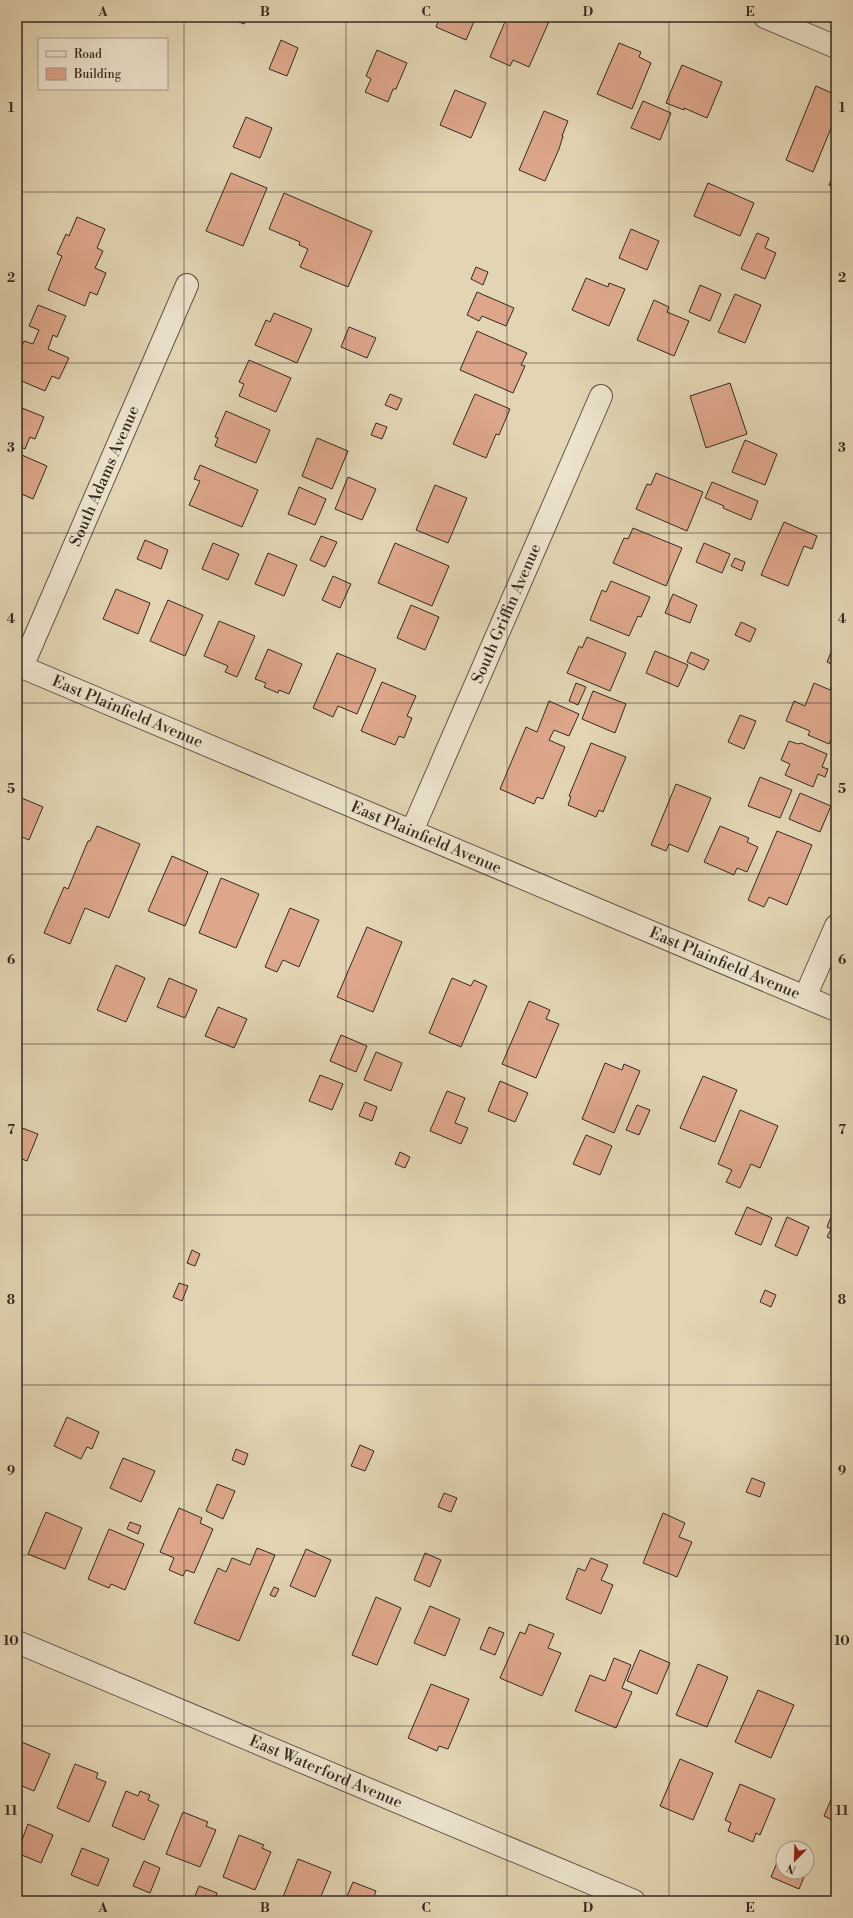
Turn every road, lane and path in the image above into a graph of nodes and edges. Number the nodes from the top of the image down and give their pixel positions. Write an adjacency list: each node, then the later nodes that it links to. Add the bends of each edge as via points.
1 (765, 17): 2 (street)
2 (836, 47)
3 (187, 285): 5 (street, South Adams Avenue)
4 (602, 396): 6 (street, South Griffin Avenue)
5 (20, 666): 6 (street, East Plainfield Avenue)
6 (412, 831): 8 (street, East Plainfield Avenue)
7 (836, 926): 8 (street)
8 (805, 997): 9 (street, East Plainfield Avenue)
9 (836, 1010)
10 (17, 1642): 11 (street, East Waterford Avenue)
11 (634, 1901)

